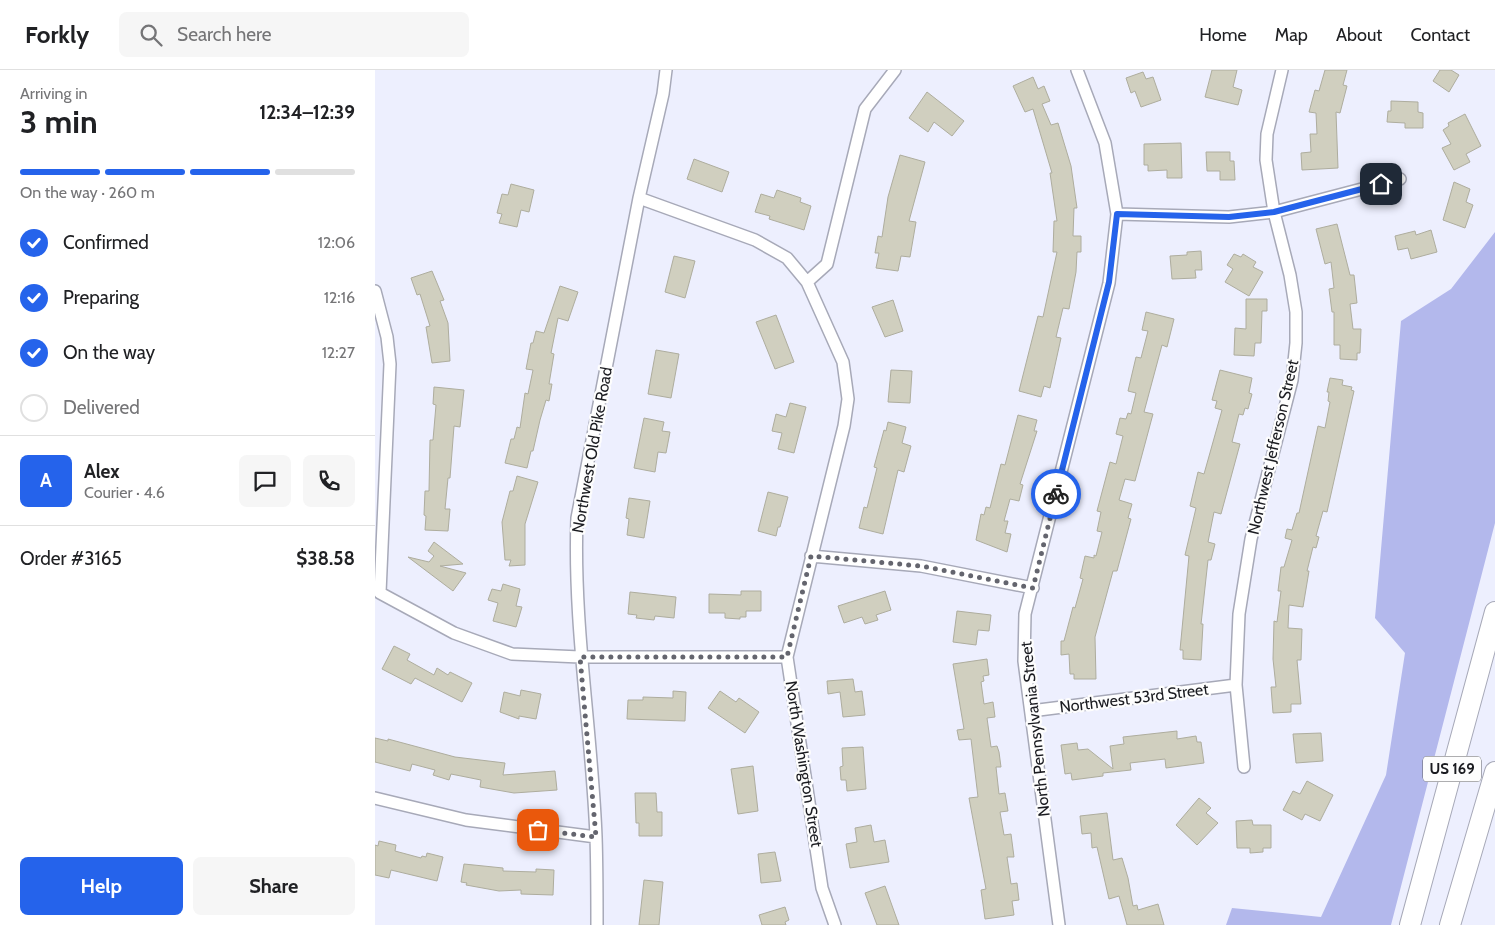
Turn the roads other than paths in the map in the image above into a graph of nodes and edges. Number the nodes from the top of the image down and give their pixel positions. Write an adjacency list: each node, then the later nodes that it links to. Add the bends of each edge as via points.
1 (665, 70): 6 (street, Northwest Old Pike Road, via 663,94)
2 (895, 70): 9 (street, via 865,109 827,264)
3 (1077, 70): 8 (street, North Pennsylvania Street, via 1105,143)
4 (1282, 70): 7 (street, Northwest Jefferson Street, via 1267,134 1267,179)
5 (1400, 179): 7 (street)
6 (639, 198): 9 (street, North Washington Street, via 755,240 787,258); 14 (street, Northwest Old Pike Road, via 577,518 575,562)
7 (1274, 212): 8 (street, via 1229,217); 16 (street, Northwest Jefferson Street, via 1290,275 1296,312 1296,343 1292,380 1244,576)
8 (1117, 214): 12 (street, North Pennsylvania Street, via 1109,282)
9 (807, 282): 11 (street, North Washington Street, via 840,353 848,399 845,426)
10 (375, 291): 14 (street, via 390,364 380,593 482,645 512,654)
11 (811, 556): 12 (street, via 921,566); 15 (street, North Washington Street)
12 (1033, 588): 17 (street, North Pennsylvania Street, via 1025,614 1023,644)
13 (1495, 612): 25 (highway, US 169)
14 (580, 657): 15 (street); 21 (street, Northwest Old Pike Road)
15 (787, 657): 23 (street, North Washington Street, via 823,888)
16 (1236, 685): 17 (street, Northwest 53rd Street); 18 (street, Northwest Jefferson Street)
17 (1031, 711): 24 (street, North Pennsylvania Street)
18 (1244, 767)
19 (1495, 772): 26 (highway, US 169)
20 (375, 798): 21 (street, via 466,820)
21 (596, 837): 22 (street, Northwest Old Pike Road)
22 (597, 925)
23 (835, 925)
24 (1059, 925)
25 (1410, 925)
26 (1451, 925)

